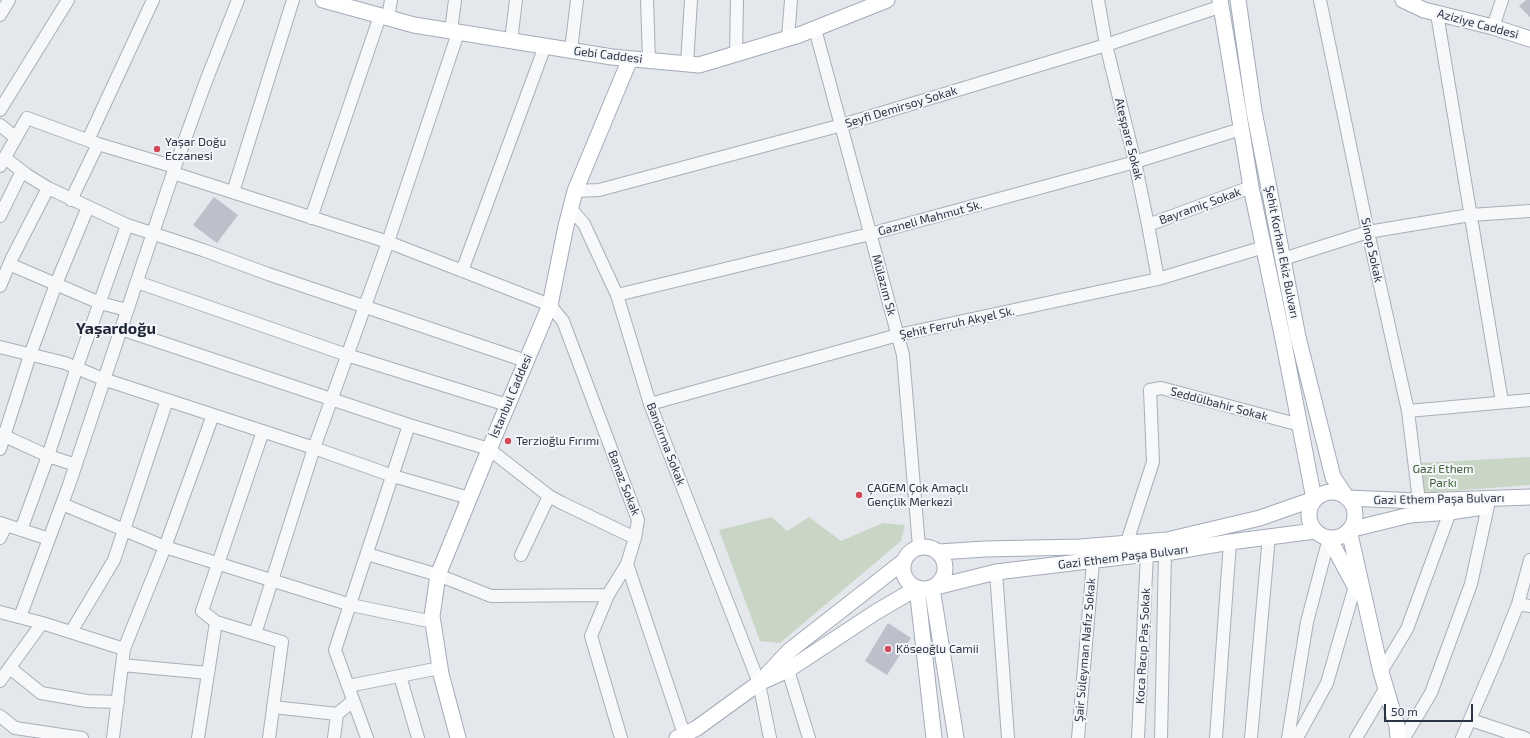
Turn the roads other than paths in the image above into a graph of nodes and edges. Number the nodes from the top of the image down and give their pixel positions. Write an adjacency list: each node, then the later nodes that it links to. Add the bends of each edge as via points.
1 (9, 0): 24 (street)
2 (68, 0): 39 (street)
3 (153, 0): 44 (street)
4 (238, 0): 47 (street)
5 (293, 0): 52 (street)
6 (392, 0): 25 (street)
7 (455, 0): 28 (street)
8 (516, 0): 31 (street)
9 (577, 0): 34 (street)
10 (647, 0): 37 (street)
11 (691, 0): 38 (street)
12 (737, 0): 35 (street)
13 (791, 0): 29 (street)
14 (887, 0): 22 (main road, Gebi Caddesi)
15 (1098, 0): 32 (street, Ateşpare Sokak)
16 (1238, 0): 67 (main road, Şehit Korhan Ekiz Bulvarı, via 1254,111)
17 (1320, 0): 62 (street, Sinop Sokak)
18 (1404, 0): 23 (main road, Aziziye Caddesi)
19 (1502, 0): 26 (street)
20 (332, 1): 25 (main road, Gebi Caddesi)
21 (1221, 3): 32 (street, Seyfi Demirsoy Sokak); 42 (main road, Şehit Korhan Ekiz Bulvarı)
22 (860, 5): 27 (main road, Gebi Caddesi)
23 (1430, 8): 26 (main road, Aziziye Caddesi); 57 (street)
24 (0, 15)
25 (384, 17): 28 (main road, Gebi Caddesi); 59 (street)
26 (1493, 27): 30 (main road, Aziziye Caddesi)
27 (815, 28): 29 (main road, Gebi Caddesi); 41 (street, Mülazım Sk)
28 (455, 32): 31 (main road, Gebi Caddesi); 65 (street)
29 (788, 38): 35 (main road, Gebi Caddesi)
30 (1530, 39)
31 (511, 41): 33 (main road, Gebi Caddesi)
32 (1106, 45): 41 (street, Seyfi Demirsoy Sokak); 46 (street, Ateşpare Sokak)
33 (545, 46): 34 (main road, Gebi Caddesi); 69 (street)
34 (572, 50): 36 (main road, Gebi Caddesi)
35 (736, 54): 38 (main road, Gebi Caddesi, via 699,65)
36 (630, 59): 37 (main road, Gebi Caddesi); 51 (main road, İstanbul Caddesi)
37 (649, 60): 38 (main road, Gebi Caddesi)
38 (687, 64)
39 (0, 110)
40 (0, 125): 43 (street)
41 (842, 125): 51 (street, Seyfi Demirsoy Sokak, via 599,190); 64 (street, Mülazım Sk)
42 (1241, 129): 46 (street, Gazneli Mahmut Sk.); 49 (main road, Şehit Korhan Ekiz Bulvarı)
43 (16, 138): 44 (street, via 27,118); 45 (street)
44 (93, 142): 47 (street); 53 (street)
45 (3, 162): 48 (street)
46 (1135, 162): 61 (street, Ateşpare Sokak); 64 (street, Gazneli Mahmut Sk.)
47 (174, 170): 52 (street); 63 (street)
48 (22, 172): 50 (street); 58 (street)
49 (1251, 187): 61 (street, Bayramiç Sokak); 66 (main road, Şehit Korhan Ekiz Bulvarı)
50 (48, 188): 53 (street); 68 (street)
51 (576, 191): 55 (main road, İstanbul Caddesi)
52 (233, 192): 59 (street)
53 (71, 200): 54 (street)
54 (88, 207): 60 (street); 72 (street)
55 (570, 208): 74 (street, Bandırma Sokak, via 584,224); 76 (main road, İstanbul Caddesi)
56 (1530, 210): 57 (street)
57 (1470, 215): 62 (street); 90 (street)
58 (0, 216)
59 (311, 218): 65 (street)
60 (127, 225): 63 (street); 75 (street)
61 (1148, 225): 70 (street, Ateşpare Sokak)
62 (1368, 232): 67 (street); 93 (street, Sinop Sokak)
63 (154, 234): 71 (street); 77 (street)
64 (870, 234): 74 (street, Gazneli Mahmut Sk.); 80 (street, Mülazım Sk)
65 (388, 242): 69 (street); 77 (street)
66 (1264, 247): 70 (street, Şehit Ferruh Akyel Sk.); 96 (main road, Şehit Korhan Ekiz Bulvarı)
67 (1283, 259): 108 (main road, Şehit Korhan Ekiz Bulvarı, via 1298,337 1333,477)
68 (10, 264): 72 (street); 73 (street)
69 (462, 271): 76 (street)
70 (1158, 279): 80 (street, Şehit Ferruh Akyel Sk.)
71 (137, 282): 78 (street); 83 (street)
72 (56, 284): 75 (street); 82 (street)
73 (0, 286)
74 (617, 295): 91 (street, Bandırma Sokak)
75 (100, 303): 78 (street); 85 (street)
76 (550, 305): 84 (main road, İstanbul Caddesi); 122 (street, Banaz Sokak, via 562,321 638,520)
77 (365, 306): 83 (street); 84 (street)
78 (127, 310): 79 (street)
79 (120, 329): 86 (street); 88 (street)
80 (898, 335): 91 (street, Şehit Ferruh Akyel Sk.); 128 (street, Mülazım Sk, via 903,355)
81 (0, 347): 82 (street)
82 (30, 355): 85 (street); 98 (street)
83 (347, 355): 88 (street); 92 (street)
84 (526, 361): 92 (main road, İstanbul Caddesi)
85 (77, 367): 86 (street); 102 (street)
86 (104, 379): 87 (street); 103 (street)
87 (167, 400): 94 (street); 117 (street)
88 (331, 400): 95 (street); 99 (street)
89 (1530, 400): 90 (street)
90 (1502, 402): 93 (street)
91 (650, 404): 165 (street, Bandırma Sokak)
92 (507, 405): 101 (main road, İstanbul Caddesi)
93 (1408, 411): 110 (street, Sinop Sokak)
94 (213, 415): 97 (street); 127 (street)
95 (409, 425): 101 (street); 104 (street)
96 (1300, 425): 109 (main road, Şehit Korhan Ekiz Bulvarı); 125 (street, Seddülbahir Sokak, via 1161,388 1150,390 1153,462)
97 (263, 431): 99 (street); 137 (street)
98 (2, 435): 100 (street); 102 (street)
99 (314, 448): 104 (street); 141 (street)
100 (0, 449)
101 (489, 449): 105 (street); 107 (main road, İstanbul Caddesi)
102 (48, 456): 103 (street); 116 (street)
103 (76, 465): 111 (street)
104 (392, 476): 107 (street); 131 (street)
105 (549, 496): 122 (street); 133 (street)
106 (1530, 497): 110 (main road, Gazi Ethem Paşa Bulvarı)
107 (470, 498): 140 (main road, İstanbul Caddesi)
108 (1347, 498): 109 (main road, via 1341,494 1327,492); 110 (main road, Gazi Ethem Paşa Bulvarı); 118 (main road, via 1352,503 1355,517)
109 (1314, 499): 119 (main road, via 1308,512 1311,526); 125 (main road, Gazi Ethem Paşa Bulvarı, via 1260,518 1167,540)
110 (1419, 501)
111 (62, 504): 117 (street); 124 (street)
112 (1530, 505): 113 (main road, Gazi Ethem Paşa Bulvarı)
113 (1488, 506): 114 (main road, Gazi Ethem Paşa Bulvarı); 200 (street, via 1471,584 1431,693)
114 (1450, 512): 118 (main road, Gazi Ethem Paşa Bulvarı, via 1410,515); 161 (street, via 1407,629)
115 (3, 524): 116 (street); 121 (street)
116 (21, 530): 124 (street)
117 (124, 530): 127 (street); 154 (street, via 114,560)
118 (1349, 530): 123 (main road, via 1344,535); 145 (main road)
119 (1315, 531): 120 (main road, Gazi Ethem Paşa Bulvarı); 123 (main road)
120 (1269, 536): 126 (main road, Gazi Ethem Paşa Bulvarı); 195 (street)
121 (0, 538)
122 (635, 538): 138 (street, Banaz Sokak)
123 (1329, 538): 142 (main road); 196 (street, via 1307,622)
124 (49, 539): 150 (street)
125 (1127, 542): 129 (main road, Gazi Ethem Paşa Bulvarı, via 1080,547)
126 (1230, 542): 130 (main road, Gazi Ethem Paşa Bulvarı); 194 (street)
127 (165, 547): 137 (street); 156 (street)
128 (919, 547): 129 (main road, via 926,546); 134 (main road, via 907,554)
129 (939, 552): 143 (main road, via 943,558 943,579 938,584)
130 (1165, 553): 132 (main road, Gazi Ethem Paşa Bulvarı); 193 (street)
131 (367, 554): 140 (street); 147 (street)
132 (1147, 554): 136 (main road, Gazi Ethem Paşa Bulvarı); 192 (street, Koca Racıp Paş Sokak)
133 (521, 555)
134 (904, 560): 143 (main road, via 903,574 911,585); 165 (main road, Gazi Ethem Paşa Bulvarı, via 789,651)
135 (1530, 560): 146 (street)
136 (1093, 562): 139 (main road, Gazi Ethem Paşa Bulvarı); 191 (street, Şair Süleyman Nafız Sokak)
137 (218, 563): 141 (street); 151 (street, via 202,611)
138 (627, 564): 144 (street, Banaz Sokak); 176 (street)
139 (996, 572): 143 (main road, Gazi Ethem Paşa Bulvarı); 190 (street)
140 (438, 575): 144 (street, via 491,596); 152 (main road, İstanbul Caddesi)
141 (272, 581): 147 (street); 155 (street)
142 (1355, 586): 145 (main road); 197 (street, via 1327,683)
143 (924, 588): 160 (main road, Gazi Ethem Paşa Bulvarı, via 876,612); 188 (main road); 189 (main road)
144 (608, 595): 185 (street, Banaz Sokak, via 591,636)
145 (1365, 602): 161 (main road)
146 (1518, 604): 148 (street); 173 (street)
147 (351, 605): 152 (street); 166 (street, via 335,650)
148 (1530, 606)
149 (0, 612): 150 (street)
150 (20, 618): 153 (street)
151 (216, 622): 155 (street); 162 (street)
152 (433, 622): 159 (main road, İstanbul Caddesi)
153 (42, 623): 154 (street); 158 (street)
154 (71, 632): 156 (street)
155 (255, 634): 170 (street, via 282,642)
156 (124, 649): 157 (street)
157 (122, 665): 162 (street); 168 (street)
158 (10, 668): 164 (street); 168 (street, via 41,692 87,700)
159 (440, 668): 163 (street); 184 (main road, İstanbul Caddesi)
160 (788, 670): 165 (main road, Gazi Ethem Paşa Bulvarı); 187 (street)
161 (1381, 672): 167 (main road)
162 (208, 673): 179 (street)
163 (400, 676): 166 (street); 183 (street)
164 (0, 681)
165 (758, 683): 176 (main road, Gazi Ethem Paşa Bulvarı, via 697,728); 186 (street, Bandırma Sokak)
166 (348, 686): 169 (street)
167 (1385, 689): 198 (street); 199 (main road, via 1397,726)
168 (118, 702): 178 (street)
169 (353, 702): 171 (street); 182 (street)
170 (273, 707): 171 (street); 180 (street)
171 (337, 714): 181 (street)
172 (0, 716): 174 (street)
173 (1470, 720): 175 (street); 201 (street)
174 (12, 733): 177 (street)
175 (1500, 734): 202 (street)
176 (680, 736)
177 (82, 738)
178 (113, 738)
179 (198, 738)
180 (269, 738)
181 (334, 738)
182 (367, 738)
183 (418, 738)
184 (458, 738)
185 (621, 738)
186 (770, 738)
187 (809, 738)
188 (934, 738)
189 (956, 738)
190 (1008, 738)
191 (1078, 738)
192 (1138, 738)
193 (1161, 738)
194 (1216, 738)
195 (1251, 738)
196 (1288, 738)
197 (1297, 738)
198 (1356, 738)
199 (1398, 738)
200 (1404, 738)
201 (1462, 738)
202 (1525, 738)

